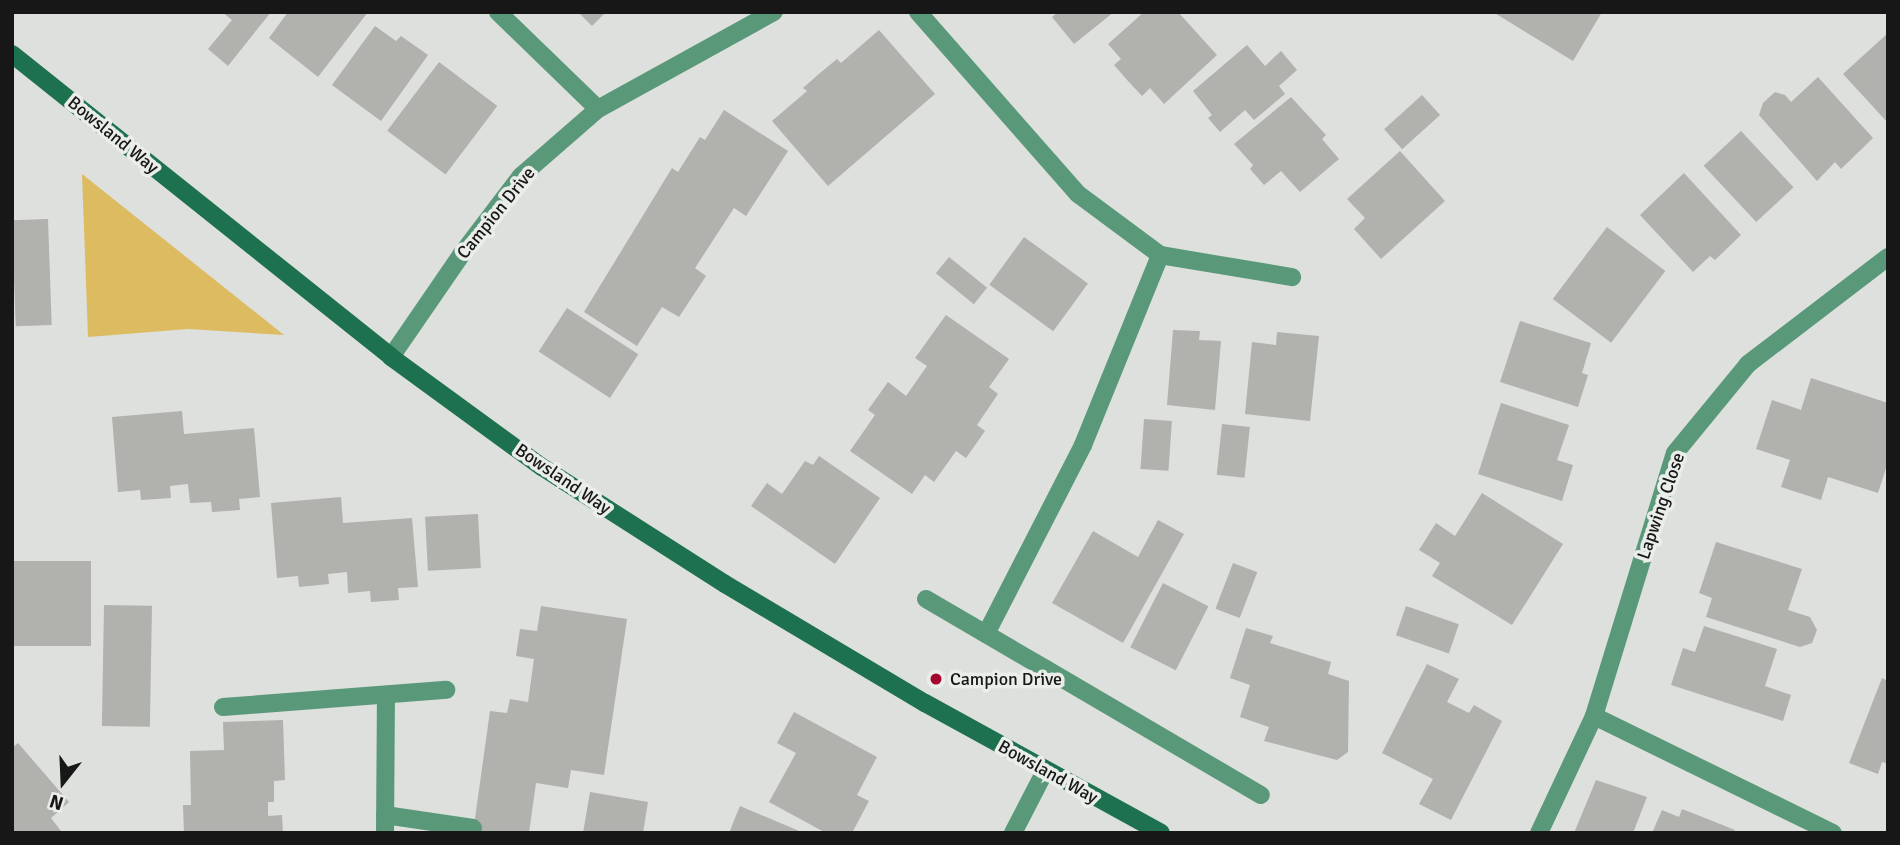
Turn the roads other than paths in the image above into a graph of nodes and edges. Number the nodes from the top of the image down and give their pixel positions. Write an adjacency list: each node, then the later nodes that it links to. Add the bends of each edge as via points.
1 (498, 12): 5 (street)
2 (774, 12): 5 (street, Campion Drive)
3 (918, 12): 6 (street, via 1079,194)
4 (12, 54): 9 (street, Bowsland Way)
5 (598, 109): 9 (street, Campion Drive, via 521,176)
6 (1160, 255): 8 (street); 11 (street, via 1083,445)
7 (1888, 257): 15 (street, Lapwing Close, via 1748,364 1675,453)
8 (1292, 277)
9 (391, 357): 16 (street, Bowsland Way, via 542,467 724,584)
10 (926, 599): 11 (street)
11 (986, 635): 17 (street)
12 (446, 690): 13 (street)
13 (386, 695): 14 (street); 18 (street)
14 (223, 707)
15 (1594, 716): 19 (street); 23 (street, Lapwing Close)
16 (1045, 771): 21 (street); 22 (street, Bowsland Way)
17 (1261, 795)
18 (385, 824): 20 (street)
19 (1804, 826): 24 (street)
20 (473, 828)
21 (1013, 833)
22 (1161, 833)
23 (1539, 833)
24 (1833, 833)

